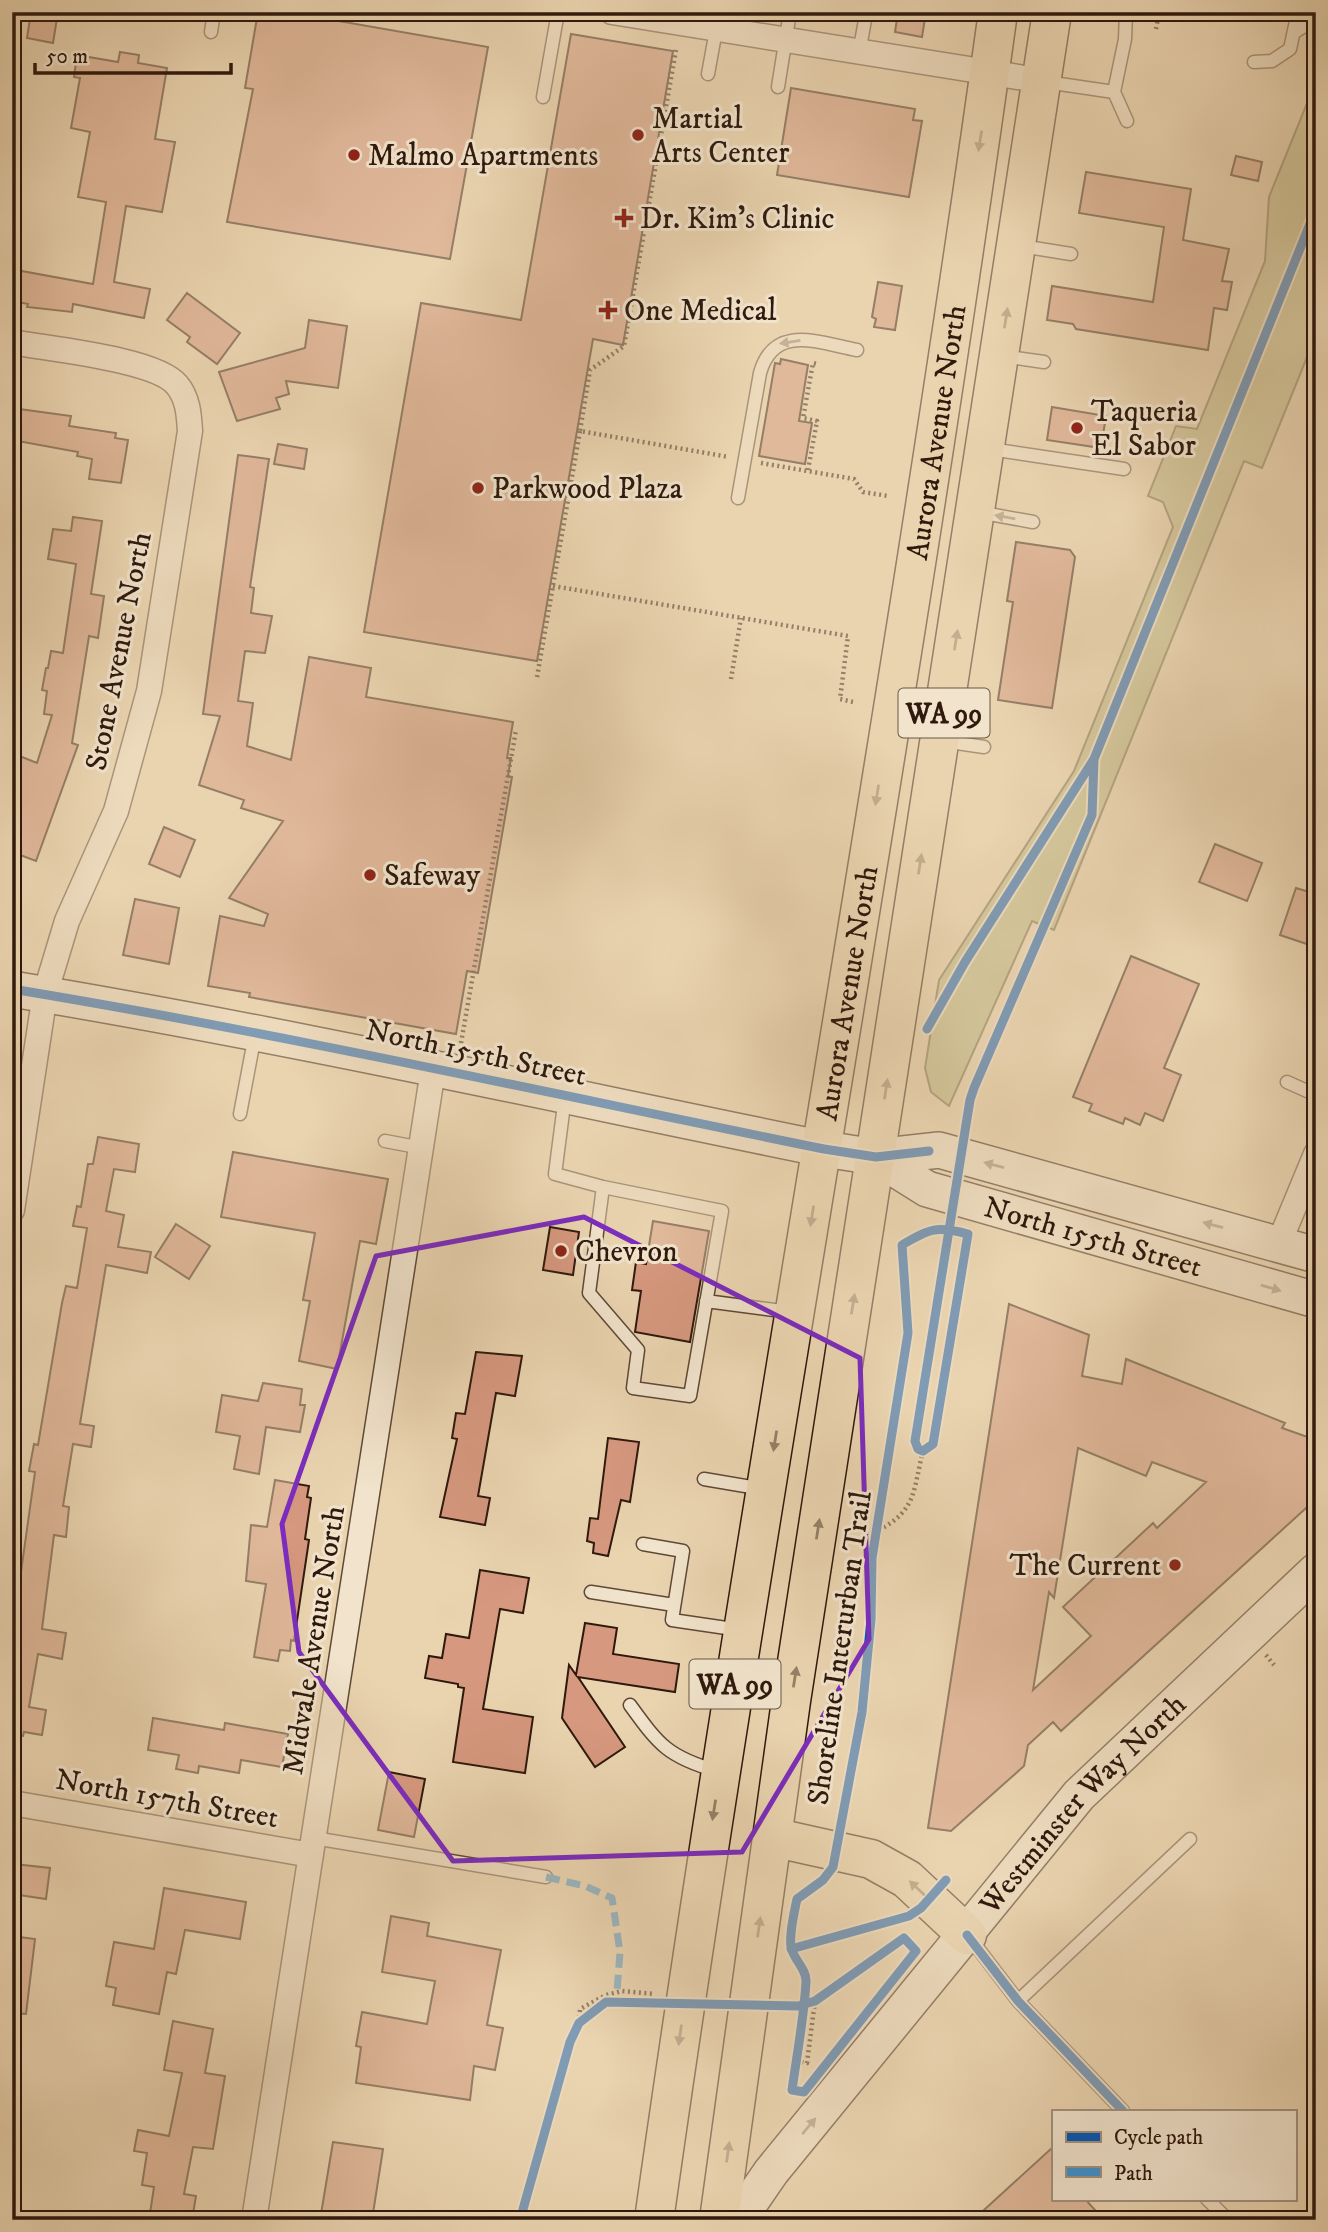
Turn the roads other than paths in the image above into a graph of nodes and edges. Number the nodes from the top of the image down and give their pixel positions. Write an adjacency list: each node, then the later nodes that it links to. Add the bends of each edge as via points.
1 (214, 12): 12 (lane)
2 (558, 12): 22 (lane)
3 (612, 12): 11 (street)
4 (790, 12): 14 (lane)
5 (998, 12): 17 (highway, Aurora Avenue North / WA 99)
6 (1052, 12): 19 (highway, Aurora Avenue North / WA 99)
7 (1126, 12): 21 (lane)
8 (1297, 12): 13 (lane)
9 (1316, 14): 13 (lane)
10 (864, 20): 15 (lane)
11 (716, 30): 14 (street); 18 (lane)
12 (211, 32)
13 (1295, 32): 16 (lane, via 1290,49 1282,56)
14 (785, 41): 15 (street); 20 (lane)
15 (859, 53): 17 (street)
16 (1254, 62)
17 (990, 73): 19 (street); 46 (highway, Aurora Avenue North / WA 99, one-way to 46)
18 (708, 74)
19 (1043, 81): 21 (lane); 24 (highway, Aurora Avenue North / WA 99)
20 (778, 86)
21 (1114, 92): 23 (lane)
22 (544, 97)
23 (1127, 121)
24 (1018, 246): 25 (lane); 28 (highway, Aurora Avenue North / WA 99, one-way to 24)
25 (1071, 254)
26 (12, 342): 37 (street, Stone Avenue North, via 148,367 177,384 189,407 190,431 149,691 116,811 67,921)
27 (857, 350): 32 (lane, one-way to 32, via 802,340 779,343 771,349 760,373)
28 (1000, 356): 29 (lane); 30 (highway, Aurora Avenue North / WA 99)
29 (1044, 362)
30 (986, 448): 31 (lane); 33 (highway, Aurora Avenue North / WA 99)
31 (1124, 469)
32 (738, 499)
33 (976, 512): 34 (lane, one-way to 33); 35 (highway, Aurora Avenue North / WA 99, one-way to 33)
34 (1032, 522)
35 (940, 740): 36 (lane); 48 (highway, Aurora Avenue North / WA 99, one-way to 35)
36 (984, 747)
37 (29, 991): 38 (street, North 155th Street); 50 (street, Stone Avenue North)
38 (255, 1033): 39 (street, North 155th Street); 43 (lane)
39 (433, 1070): 42 (street, North 155th Street); 45 (street, Midvale Avenue North)
40 (1287, 1083): 41 (lane)
41 (1316, 1095)
42 (565, 1096): 46 (street, North 155th Street); 49 (lane, via 555,1174)
43 (240, 1114)
44 (385, 1141): 45 (lane)
45 (422, 1148): 68 (street, Midvale Avenue North)
46 (824, 1149): 48 (street, North 155th Street); 55 (highway, Aurora Avenue North / WA 99, one-way to 55)
47 (1316, 1154): 51 (street)
48 (876, 1157): 51 (street, North 155th Street, one-way to 48, via 939,1150); 53 (street, North 155th Street, one-way to 53, via 928,1189); 66 (highway, Aurora Avenue North / WA 99, one-way to 48)
49 (603, 1187): 54 (lane, via 722,1211); 54 (lane, via 589,1293 638,1350 633,1388 690,1396)
50 (12, 1210)
51 (1279, 1243): 52 (street, North 155th Street)
52 (1316, 1255)
53 (1316, 1300)
54 (706, 1301): 55 (lane)
55 (796, 1313): 57 (highway, Aurora Avenue North / WA 99, one-way to 57)
56 (704, 1479): 57 (lane)
57 (767, 1489): 62 (highway, Aurora Avenue North / WA 99)
58 (643, 1544): 61 (lane, via 683,1551)
59 (1316, 1571): 70 (street, Westminster Way North, via 1079,1795)
60 (591, 1592): 61 (lane)
61 (674, 1605): 62 (lane, via 672,1620)
62 (744, 1631): 64 (highway, Aurora Avenue North / WA 99)
63 (630, 1705): 64 (lane, via 658,1743 683,1761)
64 (720, 1772): 75 (highway, Aurora Avenue North / WA 99, one-way to 75)
65 (12, 1803): 68 (street, North 157th Street)
66 (772, 1837): 70 (highway, one-way to 66, via 907,1879 871,1859); 76 (highway, Aurora Avenue North / WA 99, one-way to 66)
67 (1190, 1839): 71 (lane)
68 (312, 1846): 69 (lane); 74 (street, Midvale Avenue North)
69 (546, 1877)
70 (967, 1935): 71 (lane); 77 (street, Westminster Way North, one-way to 70, via 771,2172)
71 (1018, 2001): 72 (lane)
72 (1122, 2110)
73 (1208, 2200): 78 (lane)
74 (254, 2220)
75 (654, 2220)
76 (719, 2220)
77 (738, 2220)
78 (1228, 2220)

